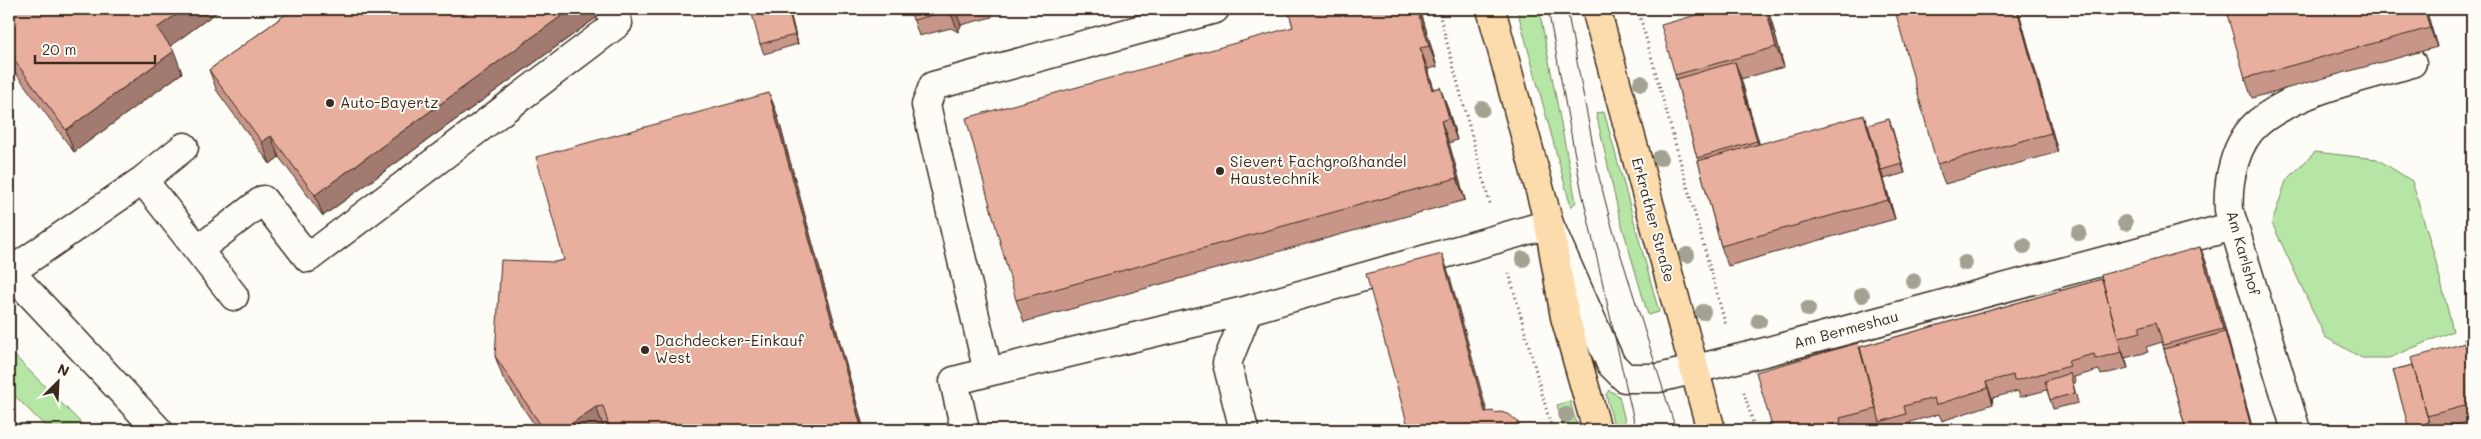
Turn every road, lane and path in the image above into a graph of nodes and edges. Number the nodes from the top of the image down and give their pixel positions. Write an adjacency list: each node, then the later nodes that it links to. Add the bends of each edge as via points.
1 (608, 9): 11 (street, via 618,22 308,258 263,200)
2 (1215, 9): 17 (street, via 933,86 926,105)
3 (1491, 9): 9 (main road)
4 (1596, 9): 16 (main road, Erkrather Straße)
5 (1638, 9): 15 (path)
6 (2412, 63): 10 (street, Am Karlshof, via 2319,90 2258,123 2234,163 2228,191)
7 (184, 148): 8 (street)
8 (143, 180): 11 (street); 12 (street)
9 (1549, 224): 14 (street); 16 (street, Am Bermeshau, via 1611,364 1619,374 1625,378 1659,378); 22 (main road, via 1565,317)
10 (2234, 226): 16 (street, Am Bermeshau); 25 (street, Am Karlshof)
11 (198, 250): 13 (street)
12 (9, 271): 19 (street)
13 (234, 296)
14 (1248, 310): 17 (street); 21 (street, via 1227,363)
15 (1727, 332)
16 (1693, 370): 23 (main road, Erkrather Straße)
17 (988, 372): 20 (street, via 954,381)
18 (1742, 384): 24 (path)
19 (158, 430)
20 (965, 430)
21 (1244, 430)
22 (1597, 430)
23 (1711, 430)
24 (1754, 430)
25 (2296, 430)

